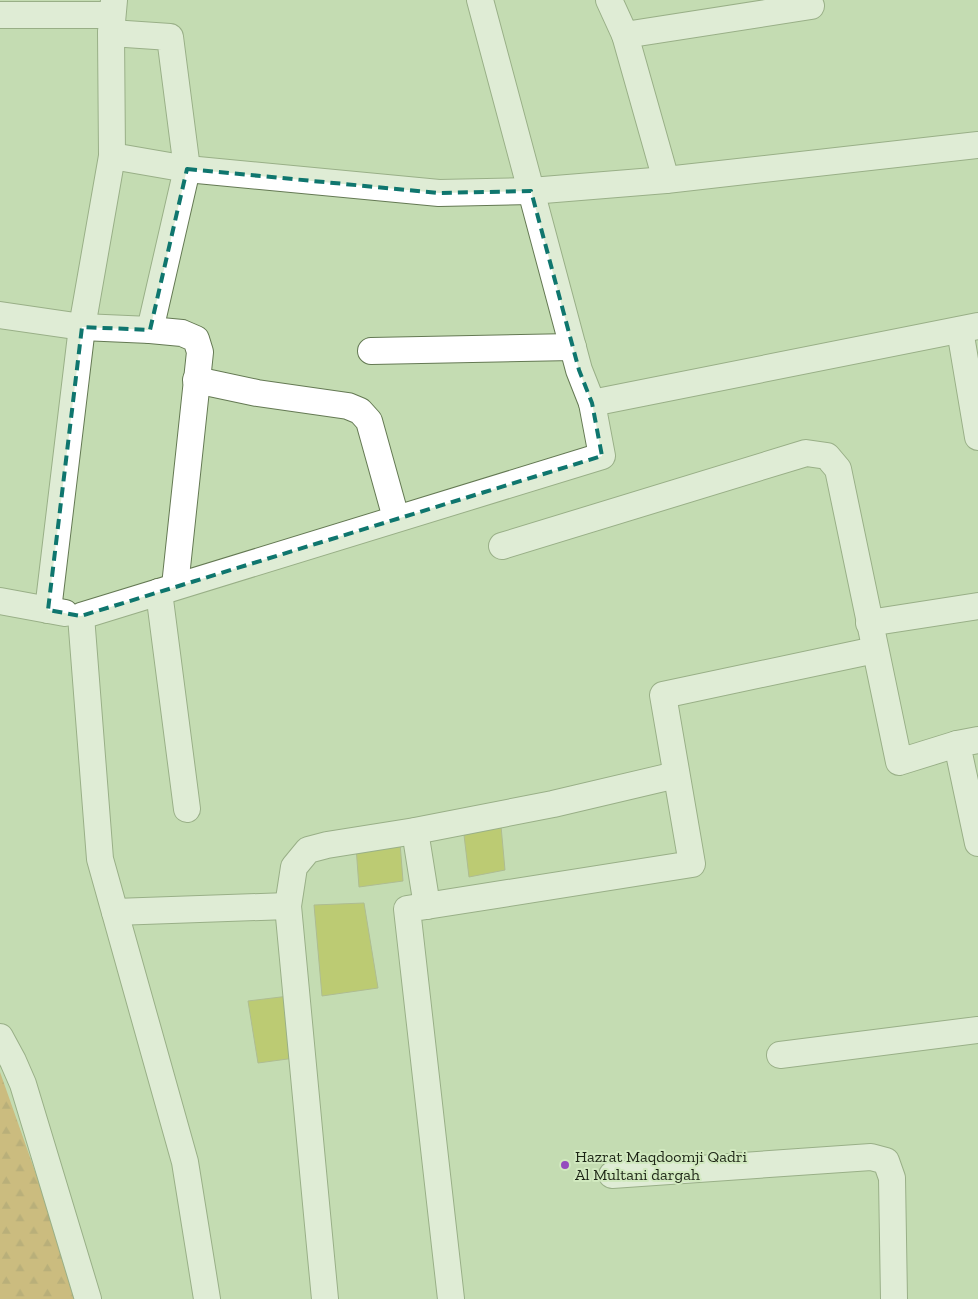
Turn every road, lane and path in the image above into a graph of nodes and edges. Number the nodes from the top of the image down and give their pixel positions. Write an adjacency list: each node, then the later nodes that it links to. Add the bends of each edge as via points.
1 (480, 0): 11 (street)
2 (609, 0): 6 (street)
3 (811, 6): 6 (street)
4 (0, 15): 5 (street)
5 (112, 16): 8 (street); 9 (street, via 170,37)
6 (625, 35): 10 (street)
7 (978, 145): 10 (street)
8 (112, 156): 9 (street); 13 (street)
9 (187, 169): 11 (street, via 438,193); 15 (street)
10 (666, 180): 11 (street)
11 (531, 191): 16 (street)
12 (0, 315): 13 (street)
13 (82, 327): 15 (street); 26 (street)
14 (969, 328): 19 (street); 20 (street)
15 (150, 330): 18 (street, via 182,333 196,339 200,352)
16 (573, 347): 17 (street); 19 (street, via 578,370)
17 (371, 351)
18 (196, 380): 21 (street, via 257,394 348,406 360,411 369,421); 23 (street)
19 (592, 402): 21 (street, via 602,456)
20 (978, 437)
21 (396, 518): 23 (street)
22 (502, 546): 28 (street, via 806,453 827,456 838,469)
23 (167, 589): 27 (street); 32 (street)
24 (0, 601): 26 (street)
25 (978, 606): 28 (street)
26 (48, 610): 27 (street)
27 (81, 616): 37 (street, via 100,859)
28 (869, 623): 29 (street)
29 (874, 650): 30 (street, via 899,762); 31 (street, via 663,695)
30 (967, 742): 34 (street)
31 (676, 775): 33 (street, via 553,804); 36 (street, via 692,864)
32 (187, 809)
33 (415, 831): 35 (street, via 327,844 308,850 294,867); 36 (street)
34 (978, 843)
35 (288, 906): 37 (street); 44 (street)
36 (427, 906): 45 (street, via 407,909)
37 (115, 912): 43 (street, via 185,1162)
38 (978, 1030): 40 (street)
39 (0, 1037): 42 (street, via 23,1084)
40 (780, 1055)
41 (612, 1175): 46 (street, via 871,1157 886,1161 892,1178)
42 (88, 1299)
43 (207, 1299)
44 (325, 1299)
45 (451, 1299)
46 (894, 1299)

